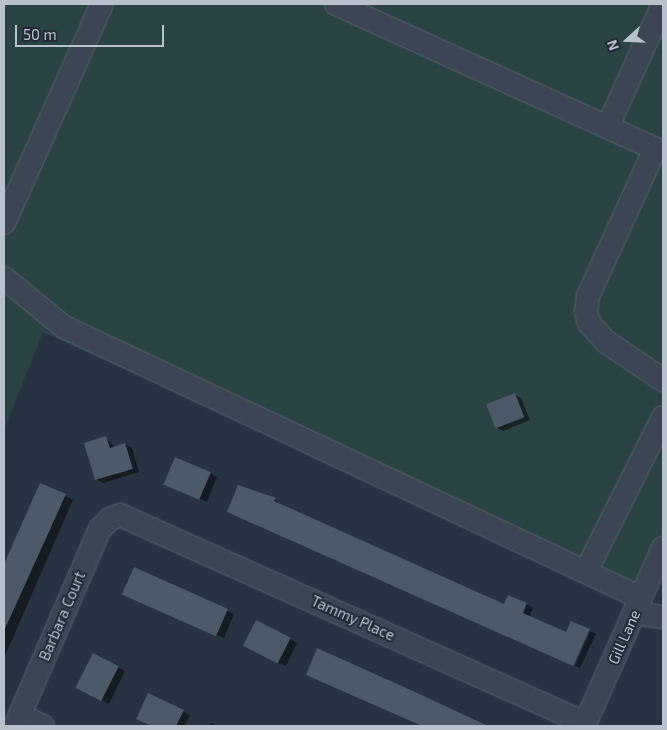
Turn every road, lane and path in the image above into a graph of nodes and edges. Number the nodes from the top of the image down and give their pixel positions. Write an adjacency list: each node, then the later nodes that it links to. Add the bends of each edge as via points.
1 (102, 4): 5 (street)
2 (336, 4): 4 (street)
3 (663, 4): 4 (street)
4 (608, 126): 7 (street, via 655,149 588,296 586,312 589,323 605,341)
5 (4, 223)
6 (4, 278): 11 (street, via 64,327)
7 (663, 380)
8 (663, 417): 11 (street)
9 (120, 515): 14 (street, Barbara Court, via 100,529); 15 (street, Tammy Place)
10 (663, 548): 12 (street, Gill Lane)
11 (586, 572): 12 (street)
12 (638, 605): 13 (street); 15 (street, Gill Lane)
13 (663, 617)
14 (18, 721): 16 (street)
15 (584, 724)
16 (43, 726)

